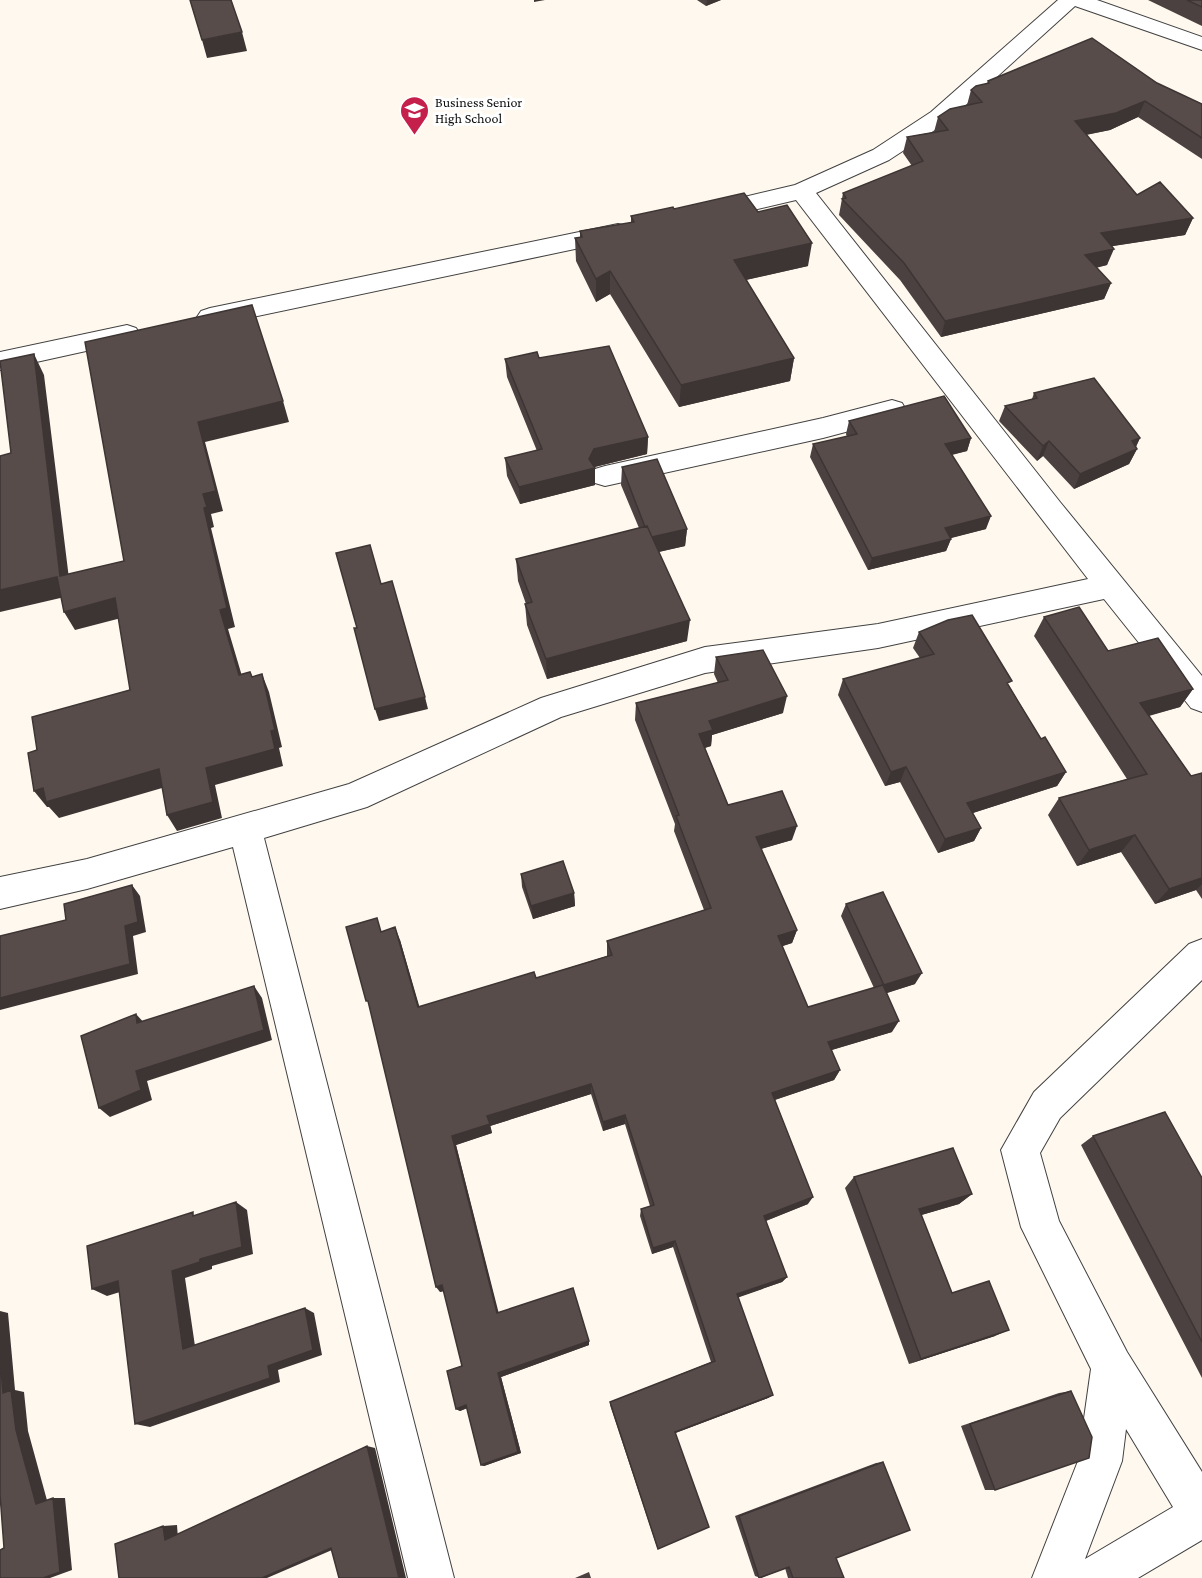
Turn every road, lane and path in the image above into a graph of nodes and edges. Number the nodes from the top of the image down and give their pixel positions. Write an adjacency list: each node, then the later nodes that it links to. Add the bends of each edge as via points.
1 (1070, 0): 4 (street, via 939,117 881,155)
2 (1077, 0): 3 (street)
3 (1202, 44)
4 (802, 192): 5 (street); 10 (street)
5 (683, 218)
6 (637, 228): 7 (street)
7 (185, 322)
8 (151, 329): 9 (street)
9 (0, 361)
10 (938, 398): 11 (street); 12 (street)
11 (605, 476)
12 (1109, 586): 13 (street); 14 (street, via 878,636 705,660 552,707 355,797)
13 (1202, 699)
14 (245, 829): 15 (street, via 87,874); 19 (street)
15 (0, 893)
16 (1202, 957): 17 (street, via 1047,1105 1020,1150 1041,1227)
17 (1112, 1367): 18 (street); 20 (street, via 1100,1461)
18 (1202, 1514): 21 (street)
19 (431, 1578)
20 (1055, 1578)
21 (1095, 1578)

